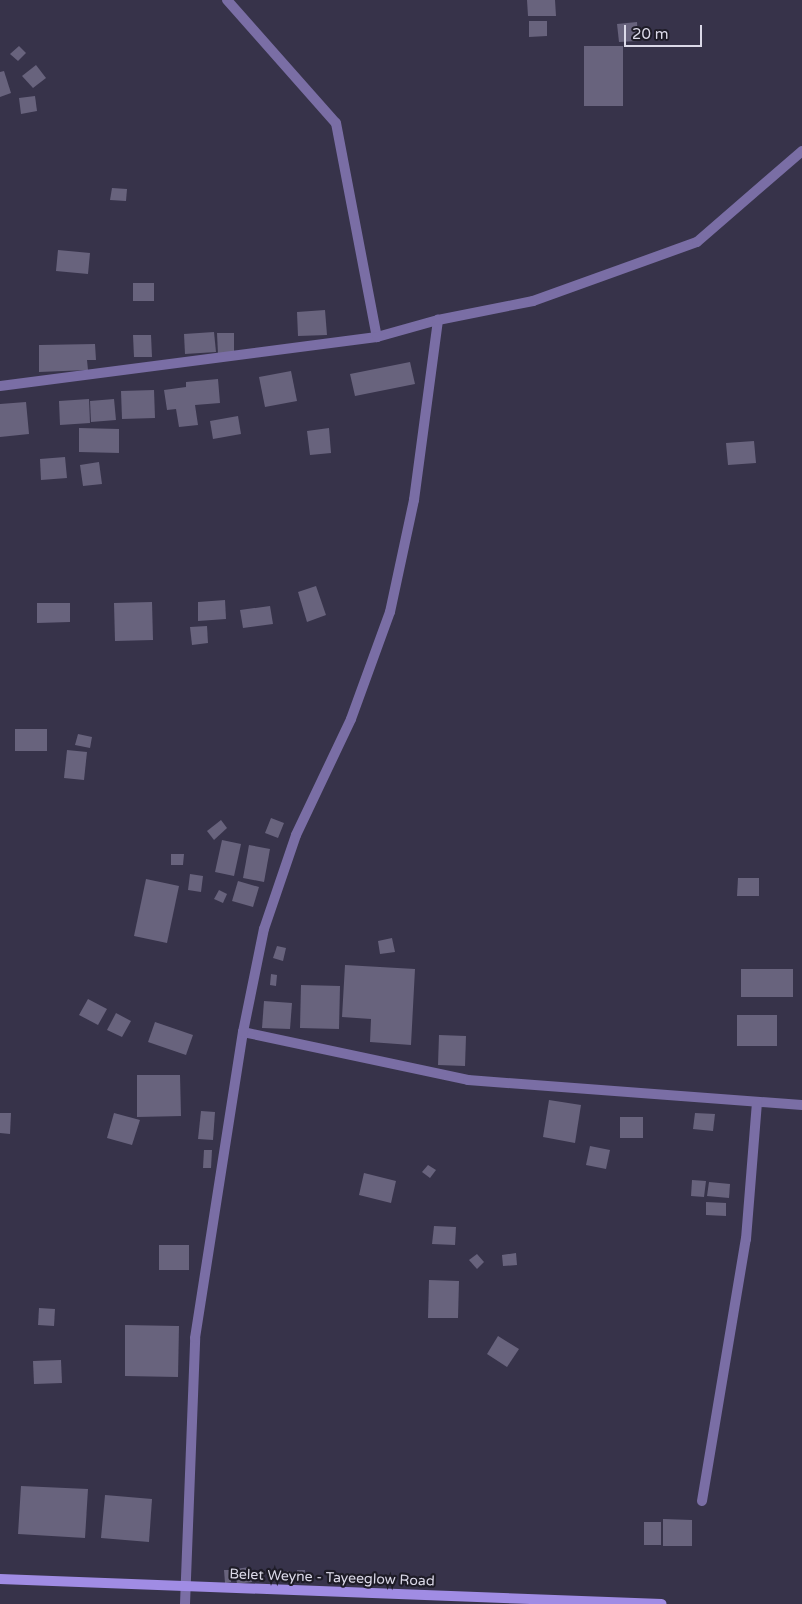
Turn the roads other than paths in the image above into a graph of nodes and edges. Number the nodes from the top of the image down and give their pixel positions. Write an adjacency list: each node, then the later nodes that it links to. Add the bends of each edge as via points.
1 (228, 0): 4 (street, via 336,122)
2 (802, 152): 3 (street, via 697,242 533,300)
3 (438, 320): 4 (street); 6 (street, via 414,500 390,612 351,718 296,835 264,929)
4 (376, 337): 5 (street)
5 (0, 386)
6 (243, 1032): 7 (street, via 468,1080); 11 (street, via 195,1338)
7 (757, 1103): 8 (street); 9 (street, via 746,1239)
8 (802, 1105)
9 (702, 1501)
10 (0, 1579): 11 (main road, Belet Weyne - Tayeeglow Road)
11 (186, 1586): 12 (main road, Belet Weyne - Tayeeglow Road); 13 (street)
12 (609, 1603): 14 (main road, Belet Weyne - Tayeeglow Road)
13 (185, 1604)
14 (662, 1604)

